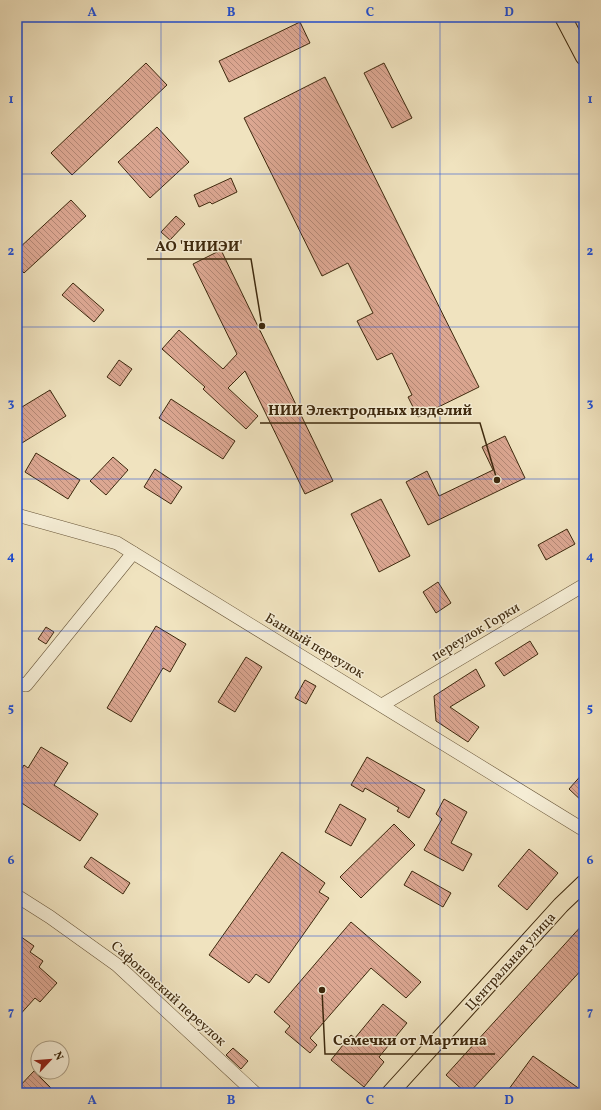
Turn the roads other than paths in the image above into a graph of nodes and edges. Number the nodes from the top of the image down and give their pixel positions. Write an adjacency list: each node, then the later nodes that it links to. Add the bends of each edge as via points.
1 (564, 17): 2 (main road)
2 (584, 57)
3 (17, 515): 4 (street, Банный переулок, via 117,543)
4 (133, 553): 6 (street, via 26,685); 7 (street, Банный переулок)
5 (584, 585): 7 (street, переулок Горки)
6 (17, 683)
7 (382, 705): 8 (street, Банный переулок)
8 (584, 830)
9 (584, 883): 12 (main road, Центральная улица)
10 (17, 896): 11 (street, Сафоновский переулок, via 117,965)
11 (255, 1093)
12 (390, 1093)

